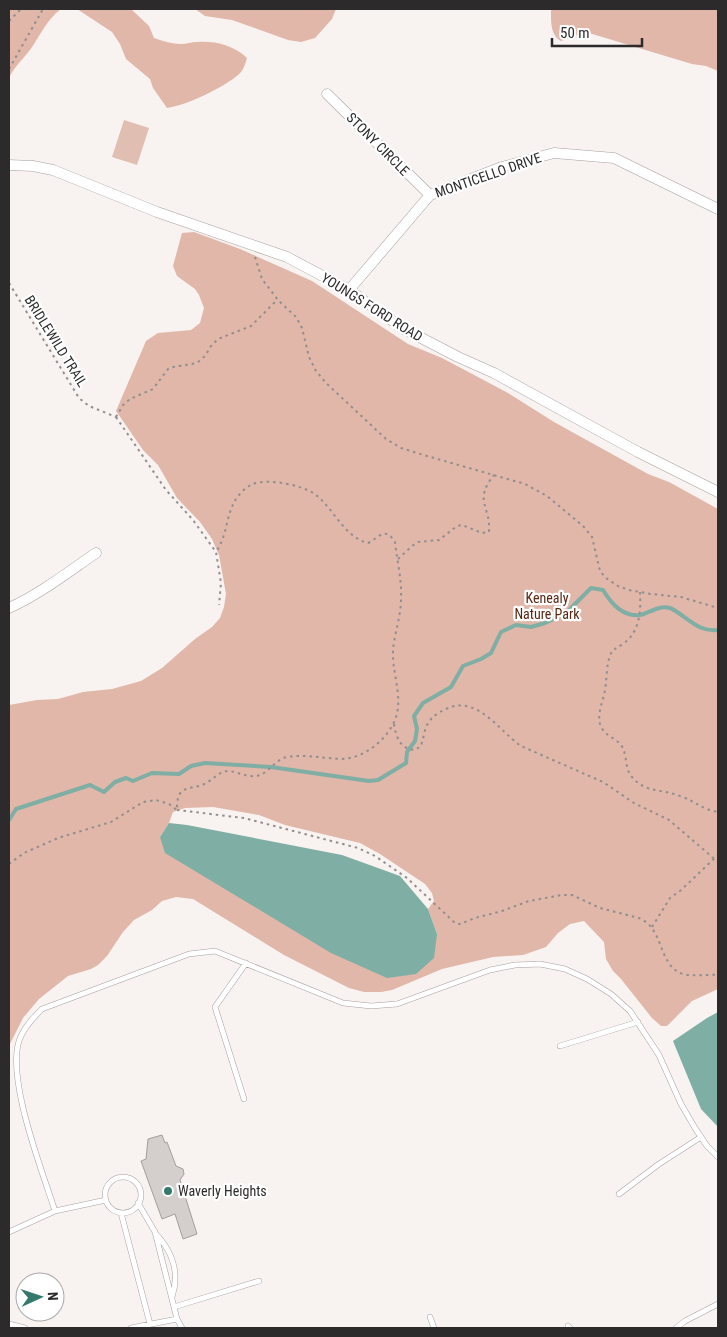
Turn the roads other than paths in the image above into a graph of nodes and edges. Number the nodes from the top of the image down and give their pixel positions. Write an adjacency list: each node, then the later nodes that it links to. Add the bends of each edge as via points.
1 (327, 94): 3 (street, STONY CIRCLE)
2 (9, 165): 5 (street, YOUNGS FORD ROAD, via 53,170 157,212 287,257)
3 (430, 195): 4 (street, MONTICELLO DRIVE, via 502,167 554,153 614,158); 5 (street, MONTICELLO DRIVE)
4 (718, 209)
5 (349, 290): 6 (street, YOUNGS FORD ROAD, via 404,329 494,372 638,452)
6 (718, 492)
7 (96, 553): 8 (street)
8 (9, 608)
9 (246, 963): 10 (lane, via 343,1003 371,1006 397,1004 490,970 540,964 587,978 611,994); 12 (lane, via 215,1007); 18 (lane, via 215,951 188,954 42,1009 31,1019 20,1037 17,1059 19,1088)
10 (638, 1022): 11 (lane); 13 (lane, via 659,1055 681,1104)
11 (560, 1046)
12 (244, 1099)
13 (701, 1137): 14 (lane); 15 (lane)
14 (718, 1157)
15 (619, 1194)
16 (106, 1200): 17 (lane, via 109,1183 124,1177 138,1186); 18 (lane); 19 (lane, via 111,1208)
17 (138, 1203): 19 (lane, via 131,1211); 21 (lane)
18 (55, 1212): 20 (lane)
19 (121, 1212): 29 (lane)
20 (9, 1232)
21 (155, 1232): 23 (lane); 23 (lane, via 166,1245 177,1274)
22 (259, 1281): 25 (lane)
23 (172, 1299): 25 (lane)
24 (718, 1304): 34 (lane)
25 (174, 1307): 27 (lane)
26 (430, 1317): 33 (lane)
27 (177, 1319): 29 (lane); 32 (lane)
28 (9, 1324): 30 (lane)
29 (150, 1324): 31 (lane)
30 (26, 1328)
31 (131, 1328)
32 (182, 1328)
33 (434, 1328)
34 (676, 1328)

